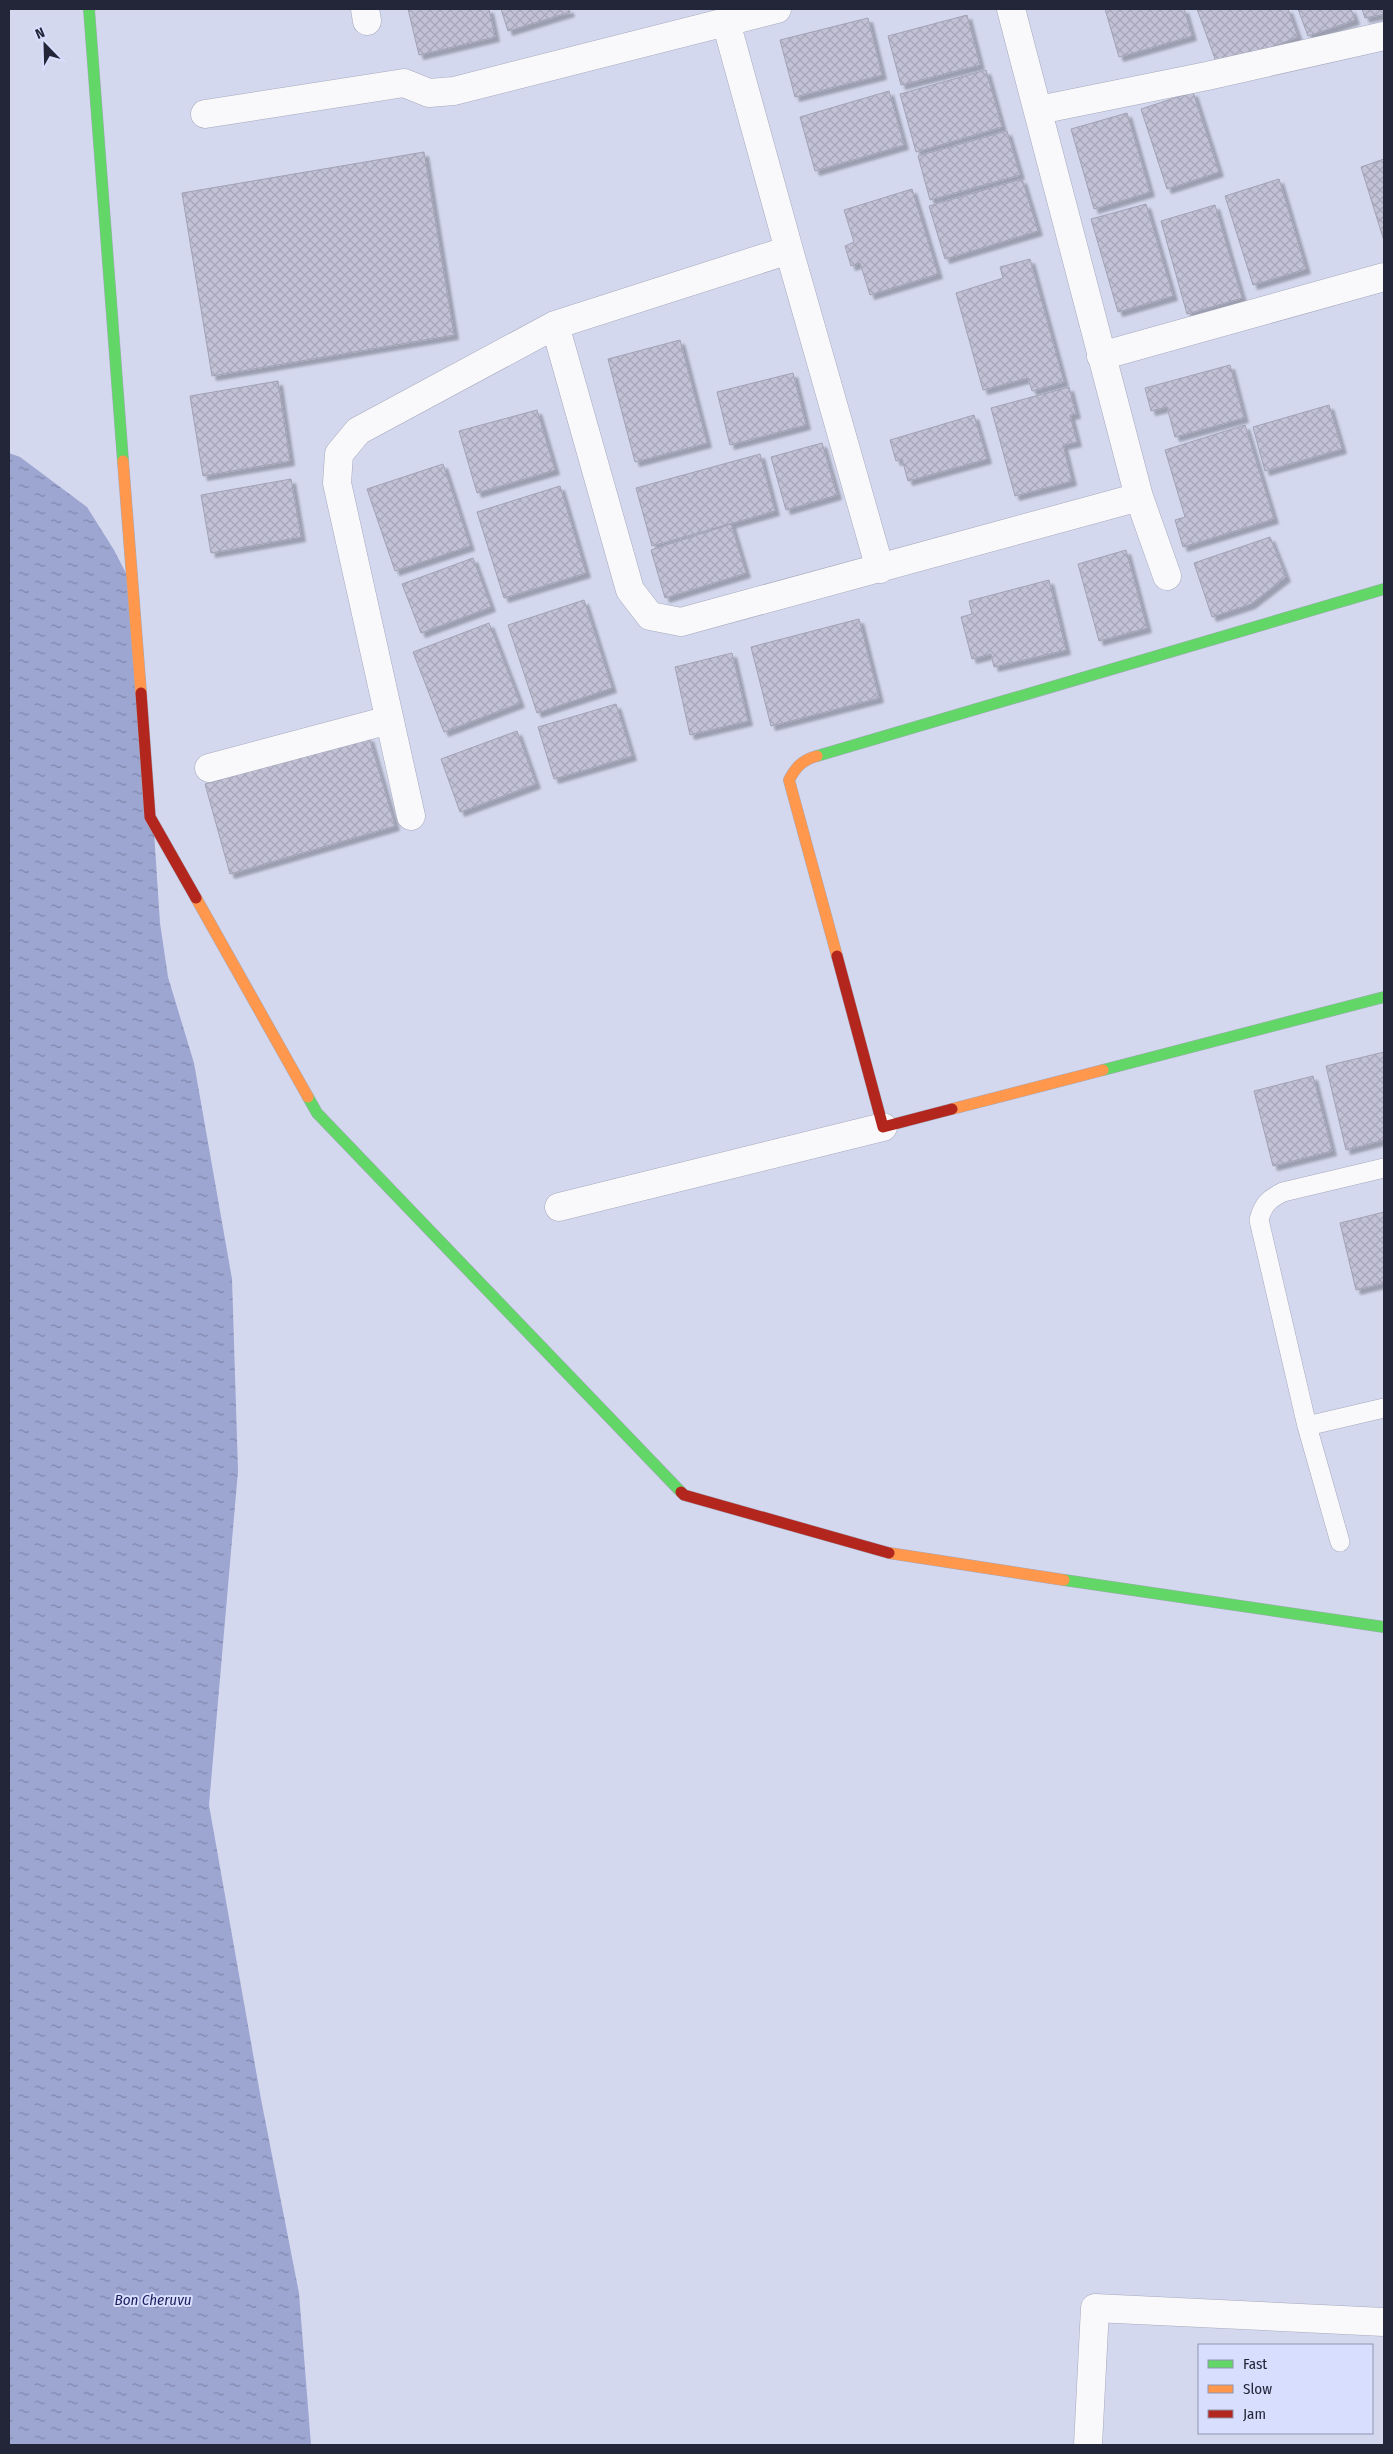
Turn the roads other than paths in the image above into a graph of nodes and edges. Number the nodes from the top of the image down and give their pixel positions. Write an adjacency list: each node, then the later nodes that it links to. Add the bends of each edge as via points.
1 (89, 9): 26 (street, via 150,817 317,1113 684,1495 901,1556)
2 (778, 9): 4 (street)
3 (1011, 9): 6 (street)
4 (726, 22): 7 (street, via 454,90 429,93 404,83); 8 (street)
5 (1384, 36): 6 (street)
6 (1039, 110): 11 (street)
7 (205, 114)
8 (789, 250): 10 (street); 13 (street)
9 (1384, 277): 11 (street)
10 (555, 326): 13 (street, via 630,590 650,616 680,622); 16 (street, via 358,431 339,454 337,483)
11 (1101, 356): 12 (street)
12 (1139, 497): 13 (street); 14 (street)
13 (880, 569)
14 (1167, 576)
15 (1384, 589): 20 (street, via 806,759 795,768 789,780)
16 (389, 720): 17 (street); 18 (street)
17 (209, 768)
18 (411, 816)
19 (1384, 997): 20 (street)
20 (883, 1127): 22 (street)
21 (1384, 1168): 24 (lane, via 1283,1192 1270,1199 1261,1213 1259,1220)
22 (559, 1207)
23 (1384, 1408): 24 (lane)
24 (1307, 1426): 25 (lane)
25 (1340, 1542)
26 (1384, 1627)
27 (1384, 2322): 28 (street, via 1095,2308)
28 (1088, 2445)

